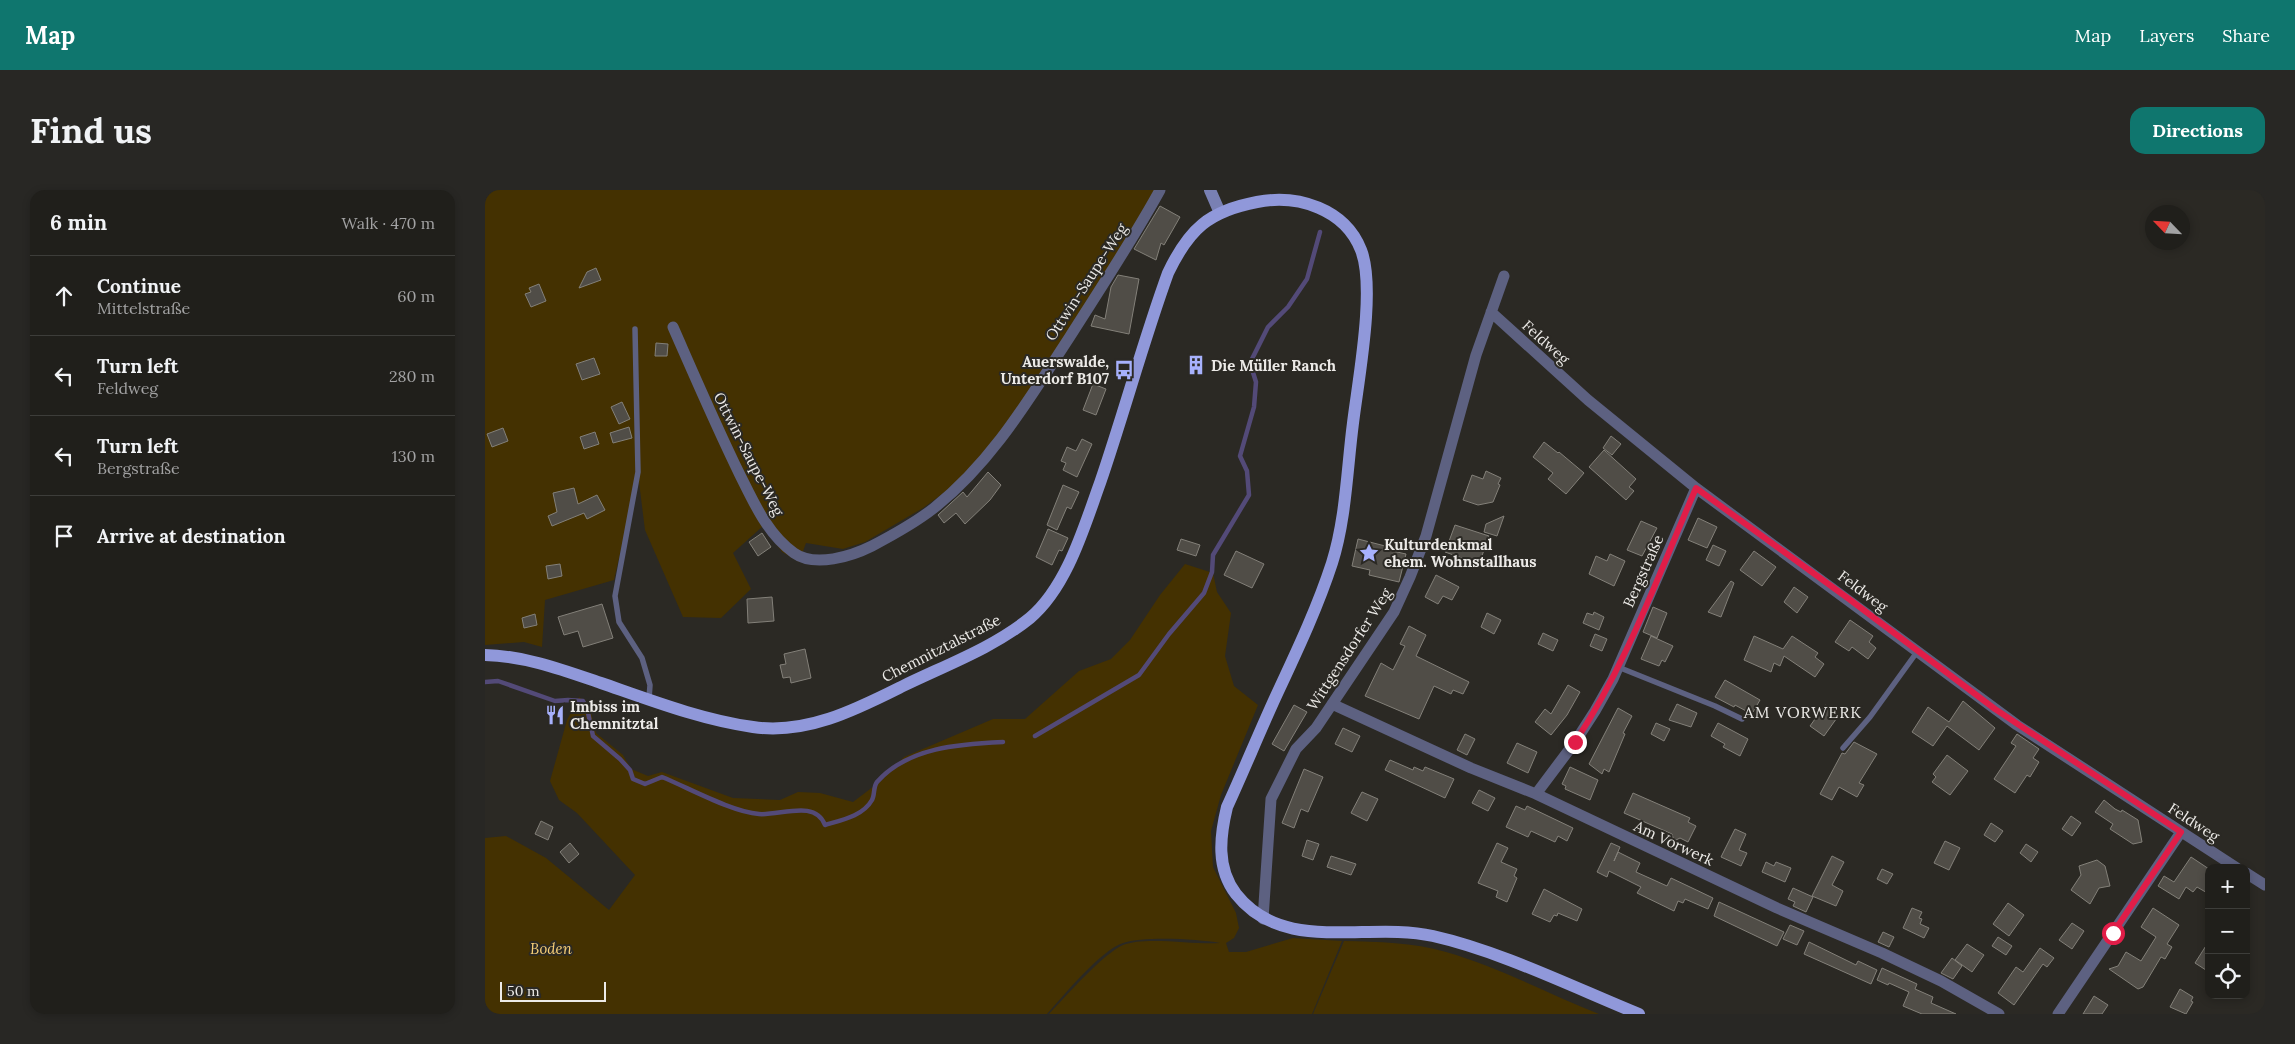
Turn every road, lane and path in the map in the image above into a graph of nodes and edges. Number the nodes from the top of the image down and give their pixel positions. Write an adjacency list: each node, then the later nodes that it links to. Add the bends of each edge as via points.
1 (1160, 190): 6 (street, Ottwin-Saupe-Weg, via 1126,250 993,450 932,509 859,552 815,560 796,555 777,538 759,513 727,450)
2 (1210, 190): 3 (main road)
3 (1220, 213): 12 (main road, Chemnitztalstraße, via 1192,232 1168,273 1085,524 1058,584 1031,617 991,644 869,703 803,726 783,729 731,724); 21 (main road, Chemnitztalstraße, via 1260,201 1296,200 1311,204 1353,234 1367,270 1364,328 1333,561 1318,603 1227,807 1221,831 1227,878 1243,903)
4 (1504, 276): 5 (street, Wittgensdorfer Weg)
5 (1491, 312): 8 (street, Feldweg, via 1588,400); 13 (street, Wittgensdorfer Weg, via 1476,354 1426,536 1410,577 1394,612)
6 (673, 327)
7 (635, 329): 12 (lane, via 638,472 615,596 619,622 642,658 650,685)
8 (1696, 488): 9 (street, Feldweg); 11 (street, Bergstraße)
9 (1917, 652): 15 (lane); 17 (street, Feldweg, via 2017,725)
10 (485, 655): 12 (main road, Chemnitztalstraße, via 540,663)
11 (1618, 667): 14 (lane); 16 (street, Bergstraße, via 1595,711)
12 (649, 699)
13 (1332, 704): 16 (street, Am Vorwerk); 21 (street, Wittgensdorfer Weg, via 1296,749 1271,799)
14 (1742, 719)
15 (1843, 748)
16 (1535, 794): 23 (street, Am Vorwerk, via 1777,908 1881,952)
17 (2181, 832): 18 (street, Feldweg); 24 (street)
18 (2231, 864)
19 (2250, 877): 20 (street)
20 (2265, 886)
21 (1263, 919): 22 (main road, via 1310,931 1431,935 1507,960)
22 (1639, 1014)
23 (1999, 1014)
24 (2058, 1014)

